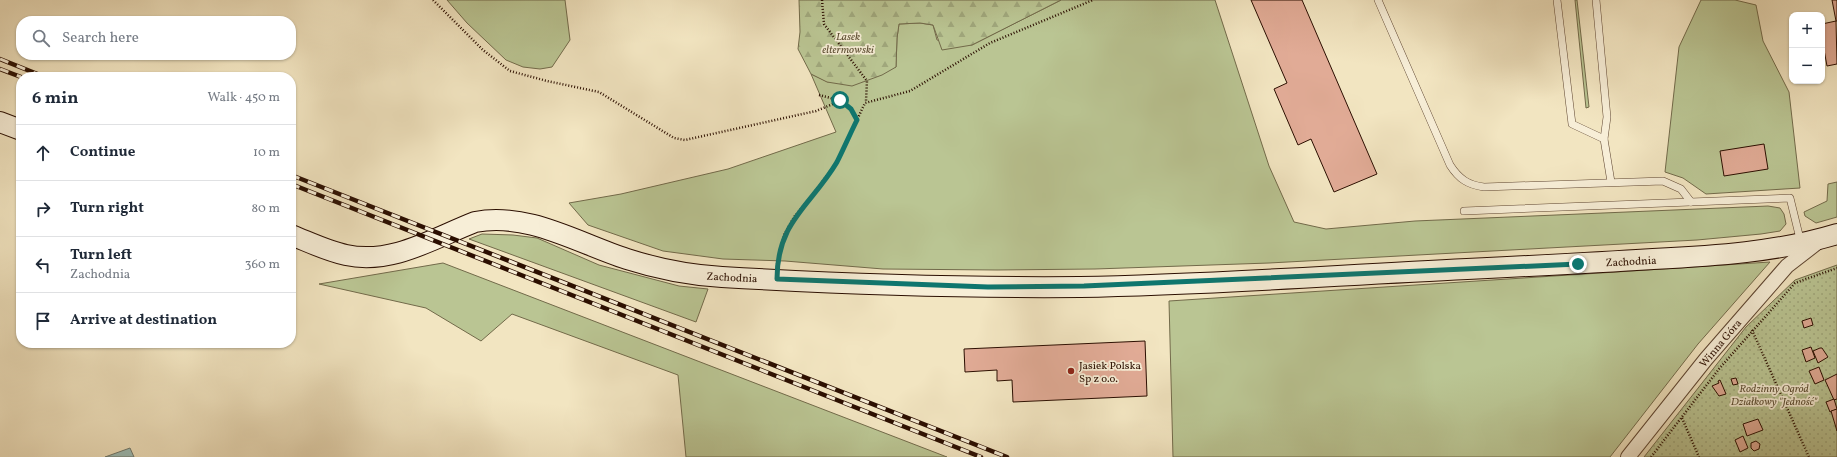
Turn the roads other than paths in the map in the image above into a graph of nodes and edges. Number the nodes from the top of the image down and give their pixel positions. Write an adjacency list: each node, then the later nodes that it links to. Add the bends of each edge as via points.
1 (1378, 0): 7 (lane, via 1450,165 1459,177 1472,185 1484,187)
2 (1557, 0): 6 (lane, via 1572,124)
3 (1596, 0): 6 (lane, via 1607,117)
4 (0, 122): 5 (street)
5 (16, 128)
6 (1604, 138): 7 (lane)
7 (1611, 182): 8 (lane, via 1663,181 1681,189)
8 (1691, 202): 9 (lane); 12 (lane, via 1790,198)
9 (1464, 210)
10 (1829, 236): 12 (street, Zachodnia); 13 (street, Winna Góra, via 1787,266 1706,358)
11 (296, 237): 12 (street, Zachodnia, via 337,253 369,258 398,253 475,222 512,220 542,227 626,259 675,272 725,277 988,287 1239,281 1691,257)
12 (1801, 243)
13 (1628, 457)

